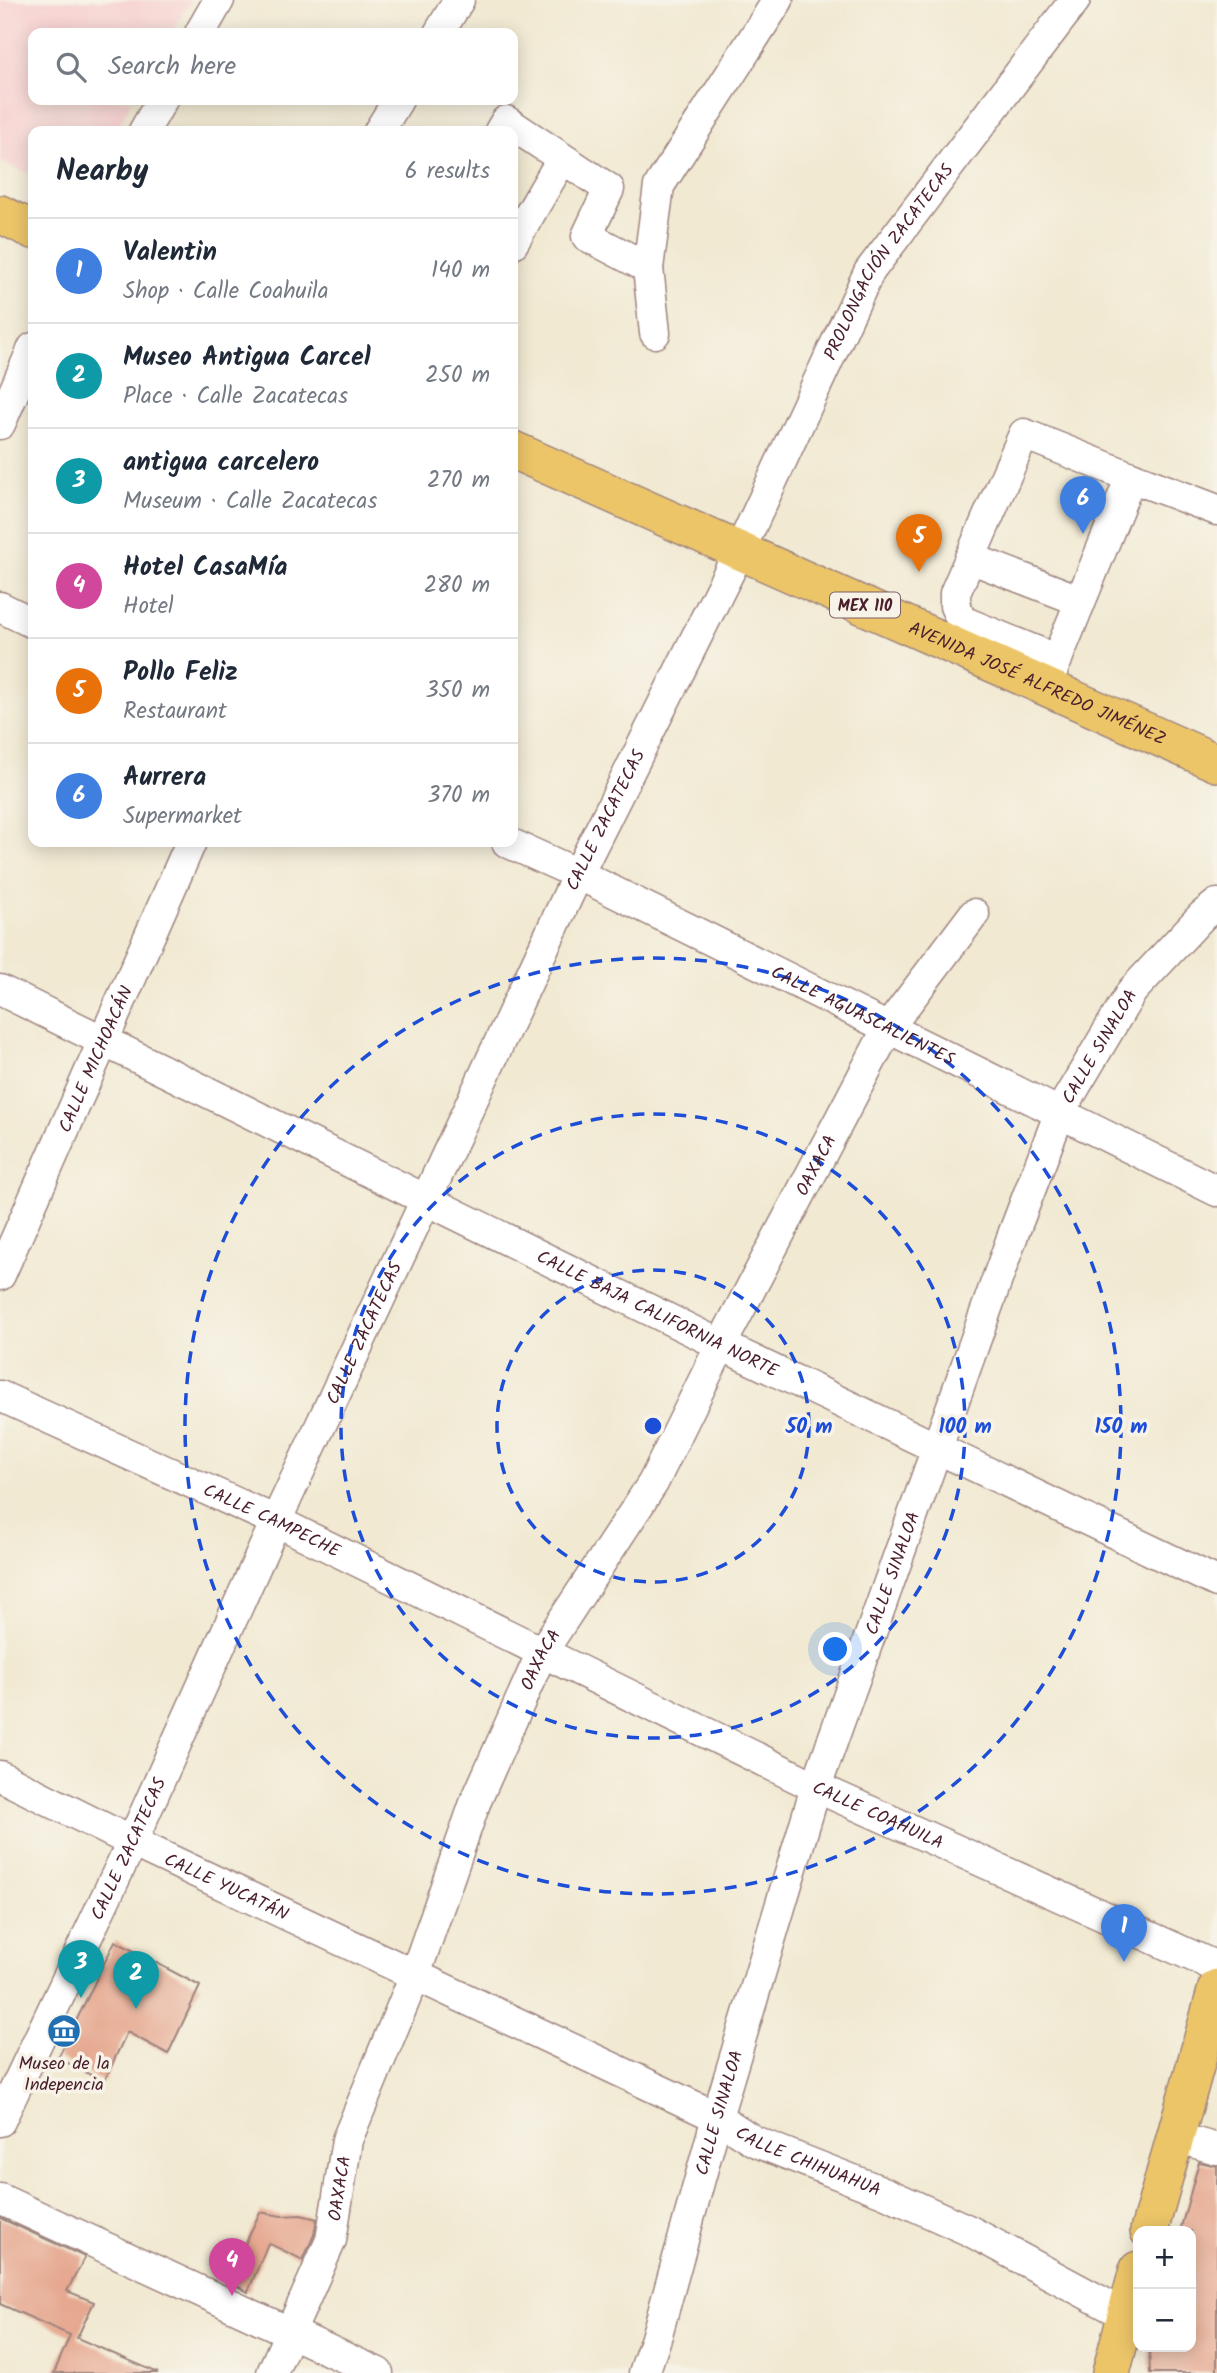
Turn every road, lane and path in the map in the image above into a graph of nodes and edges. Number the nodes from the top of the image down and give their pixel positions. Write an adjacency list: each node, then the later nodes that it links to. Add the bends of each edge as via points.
1 (219, 0): 5 (street)
2 (460, 0): 6 (street)
3 (778, 0): 16 (street, via 659,186)
4 (1075, 0): 23 (street, PROLONGACIÓN ZACATECAS, via 869,272)
5 (203, 28)
6 (442, 28)
7 (159, 105): 9 (street)
8 (395, 105): 10 (street)
9 (147, 126)
10 (382, 126)
11 (518, 129): 12 (street)
12 (562, 159): 15 (street); 16 (street, via 609,189 587,236)
13 (0, 214): 14 (main road)
14 (28, 228)
15 (518, 234)
16 (648, 268): 17 (street)
17 (655, 333)
18 (28, 360): 19 (street)
19 (0, 424)
20 (518, 452): 23 (main road, AVENIDA JOSÉ ALFREDO JIMÉNEZ / MEX 110)
21 (1131, 477): 22 (street); 24 (street, via 1024,434); 25 (street)
22 (1217, 510)
23 (740, 550): 28 (main road, AVENIDA JOSÉ ALFREDO JIMÉNEZ / MEX 110); 32 (street, CALLE ZACATECAS)
24 (970, 558): 25 (street); 28 (street, via 955,593 962,621)
25 (1081, 601): 28 (street)
26 (0, 607): 27 (street)
27 (28, 621)
28 (1052, 673): 29 (main road, AVENIDA JOSÉ ALFREDO JIMÉNEZ / MEX 110)
29 (1217, 763)
30 (189, 847): 37 (street, CALLE MICHOACÁN)
31 (518, 847): 32 (street, CALLE AGUASCALIENTES)
32 (578, 874): 36 (street, CALLE AGUASCALIENTES); 40 (street, CALLE ZACATECAS)
33 (1217, 904): 38 (street, CALLE SINALOA, via 1132,991)
34 (974, 914): 36 (street, OAXACA)
35 (0, 990): 37 (street, CALLE BAJA CALIFORNIA NORTE)
36 (888, 1028): 38 (street, CALLE AGUASCALIENTES); 42 (street, OAXACA)
37 (103, 1039): 40 (street, CALLE BAJA CALIFORNIA NORTE); 41 (street, CALLE MICHOACÁN)
38 (1060, 1112): 39 (street, CALLE AGUASCALIENTES); 44 (street, CALLE SINALOA)
39 (1217, 1191)
40 (426, 1199): 42 (street, CALLE BAJA CALIFORNIA NORTE); 45 (street, CALLE ZACATECAS)
41 (0, 1275)
42 (721, 1345): 44 (street, CALLE BAJA CALIFORNIA NORTE); 47 (street, OAXACA, via 653,1483)
43 (0, 1396): 45 (street, CALLE CAMPECHE)
44 (937, 1448): 46 (street, CALLE BAJA CALIFORNIA NORTE); 49 (street, CALLE SINALOA)
45 (276, 1521): 47 (street, CALLE CAMPECHE); 50 (street, CALLE ZACATECAS)
46 (1217, 1582)
47 (542, 1652): 49 (street, CALLE COAHUILA); 52 (street, OAXACA, via 475,1803)
48 (0, 1776): 50 (street, CALLE YUCATÁN)
49 (816, 1787): 51 (street, CALLE COAHUILA); 54 (street, CALLE SINALOA)
50 (132, 1842): 52 (street, CALLE YUCATÁN); 55 (street, CALLE ZACATECAS)
51 (1217, 1967)
52 (415, 1975): 54 (street, CALLE CHIHUAHUA); 62 (street, OAXACA, via 346,2140 331,2240)
53 (1217, 1988): 56 (main road)
54 (717, 2117): 61 (street, CALLE CHIHUAHUA, via 754,2141 970,2231); 65 (street, CALLE SINALOA)
55 (0, 2121)
56 (1175, 2137): 57 (street); 59 (main road)
57 (1217, 2149)
58 (0, 2199): 62 (street)
59 (1150, 2226)
60 (1133, 2289): 61 (main road)
61 (1126, 2315): 66 (main road)
62 (290, 2332): 63 (street, OAXACA); 64 (street)
63 (272, 2373)
64 (379, 2373)
65 (644, 2373)
66 (1111, 2373)

